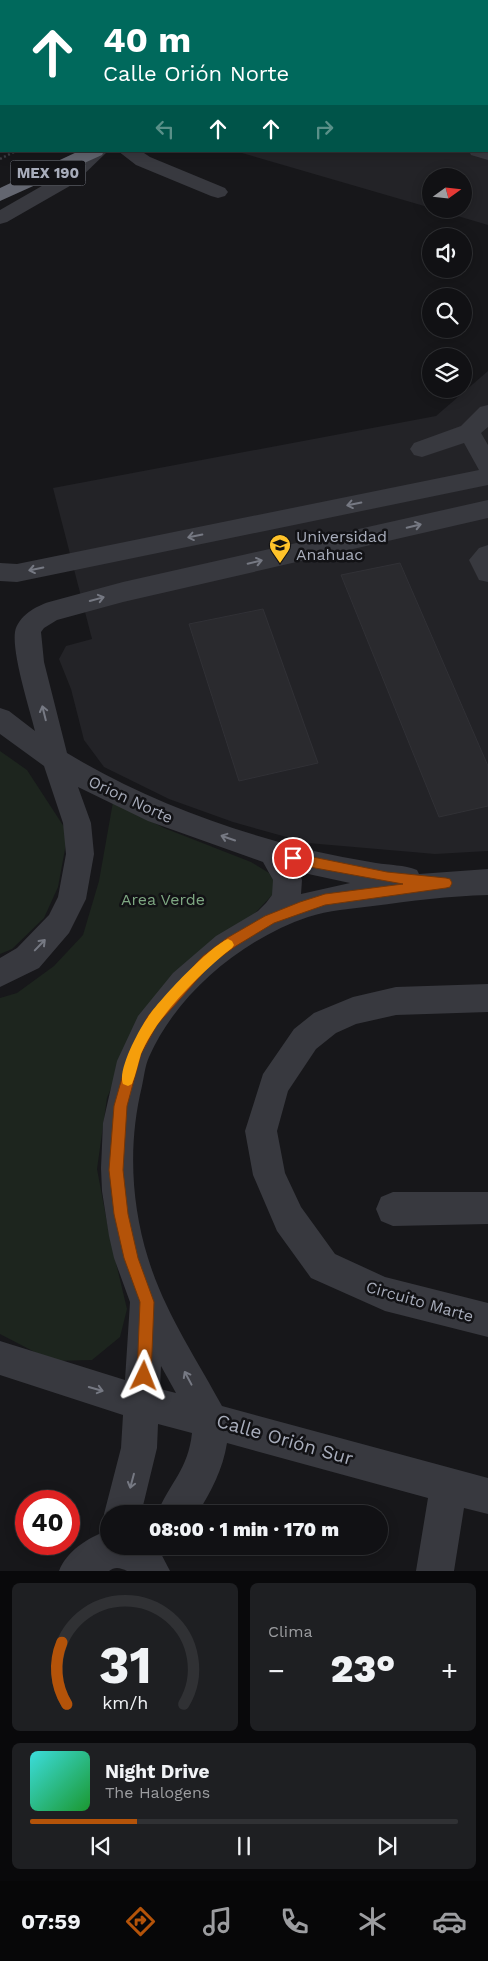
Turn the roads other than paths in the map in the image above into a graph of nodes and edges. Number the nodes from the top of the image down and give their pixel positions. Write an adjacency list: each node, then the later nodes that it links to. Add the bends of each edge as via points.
1 (95, 152): 5 (highway, MEX 190)
2 (96, 152): 6 (street, via 68,179)
3 (129, 152): 4 (street)
4 (218, 192)
5 (0, 195)
6 (0, 218)
7 (488, 413): 8 (street)
8 (469, 432): 9 (street); 10 (street)
9 (422, 449)
10 (488, 465)
11 (488, 477): 13 (street, one-way to 13)
12 (488, 509): 17 (street, one-way to 12)
13 (110, 553): 15 (street, one-way to 15, via 17,573); 17 (street)
14 (488, 554): 16 (street, via 481,560)
15 (0, 572)
16 (488, 573)
17 (123, 592): 19 (street, one-way to 17, via 31,662 28,630 49,612)
18 (0, 719): 19 (street, Orion Norte)
19 (55, 760): 20 (street, Orion Norte, one-way to 19, via 170,818 99,786); 24 (street, one-way to 19, via 28,958 59,924 72,899 80,854 78,823)
20 (274, 854): 22 (street, Orion Norte, via 387,877); 23 (street, via 284,866 288,880 287,895 281,909)
21 (488, 882): 22 (street)
22 (446, 883): 23 (street, via 325,900)
23 (269, 920): 28 (street, Calle Orión Sur, via 207,960 152,1020 135,1053 120,1106 116,1170 131,1258)
24 (0, 973)
25 (488, 998): 29 (street, Circuito Marte, via 396,1001 352,1011 326,1023 305,1039 274,1085 261,1131 269,1175 289,1219 323,1266 384,1294)
26 (488, 1208): 27 (street)
27 (393, 1209)
28 (147, 1302): 31 (street, Calle Orión Sur); 32 (street, Calle Orión Sur, one-way to 28)
29 (488, 1320)
30 (0, 1358): 31 (street, one-way to 31)
31 (142, 1402): 32 (street); 35 (street, Calle Orión Sur, one-way to 35, via 139,1448)
32 (212, 1422): 33 (street, Calle Orión Sur); 36 (street, via 207,1458 200,1476)
33 (449, 1485): 34 (street, Calle Orión Sur); 37 (street)
34 (488, 1496)
35 (128, 1505)
36 (180, 1505)
37 (435, 1571)

